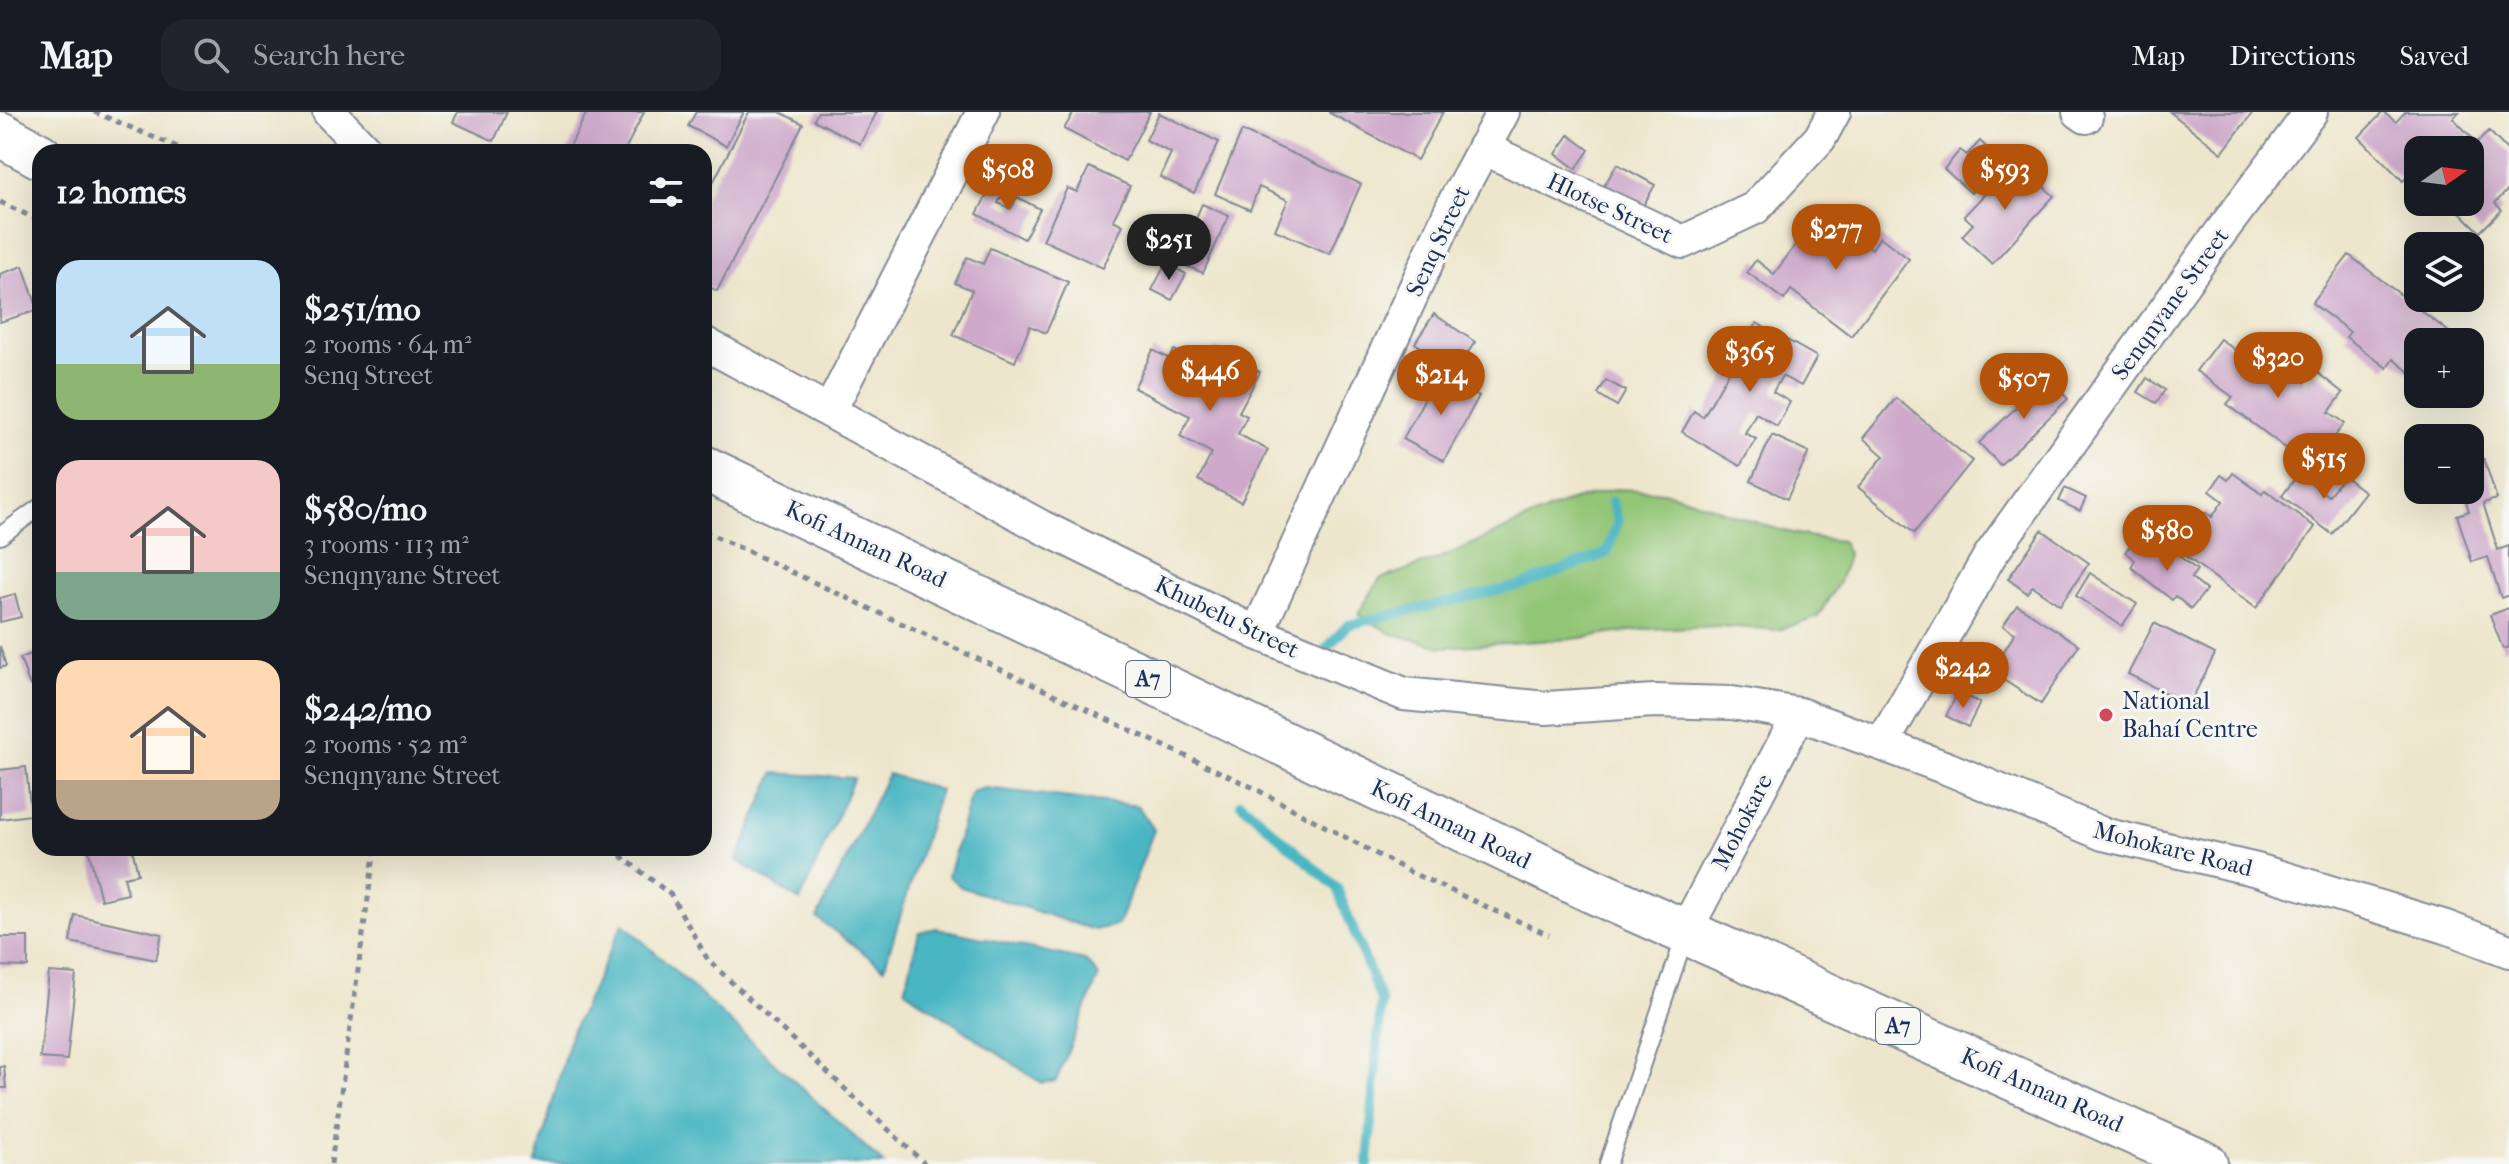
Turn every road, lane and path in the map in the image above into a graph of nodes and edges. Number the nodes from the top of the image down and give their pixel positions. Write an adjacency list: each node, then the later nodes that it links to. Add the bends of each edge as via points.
1 (94, 112): 8 (path)
2 (329, 112): 9 (street)
3 (983, 112): 15 (street)
4 (1503, 112): 10 (street, Senq Street)
5 (1834, 112): 10 (street, Hlotse Street, via 1820,138 1755,208 1683,242)
6 (2311, 112): 22 (street, Senqnyane Street, via 1989,557)
7 (0, 134): 11 (main road)
8 (170, 144)
9 (359, 144)
10 (1483, 148): 20 (street, Senq Street)
11 (32, 152)
12 (0, 202): 13 (path)
13 (32, 217)
14 (712, 347): 15 (street, Khubelu Street)
15 (830, 410): 20 (street, Khubelu Street, via 1042,527)
16 (712, 472): 25 (main road, Kofi Annan Road / A7, via 1591,890)
17 (32, 513): 19 (lane)
18 (712, 535): 26 (path, via 1252,787 1410,872)
19 (0, 536)
20 (1257, 633): 21 (street, Khubelu Street, via 1404,694 1546,708 1654,701 1732,703)
21 (1799, 714): 22 (street, Mohokare Road); 25 (street, Mohokare)
22 (1882, 744): 27 (street, Mohokare Road, via 2103,834 2257,870)
23 (374, 856): 28 (path)
24 (621, 856): 29 (path, via 671,895 708,960)
25 (1686, 930): 30 (lane); 31 (main road, Kofi Annan Road / A7)
26 (1549, 935)
27 (2509, 951)
28 (331, 1164)
29 (925, 1164)
30 (1608, 1164)
31 (2205, 1164)

